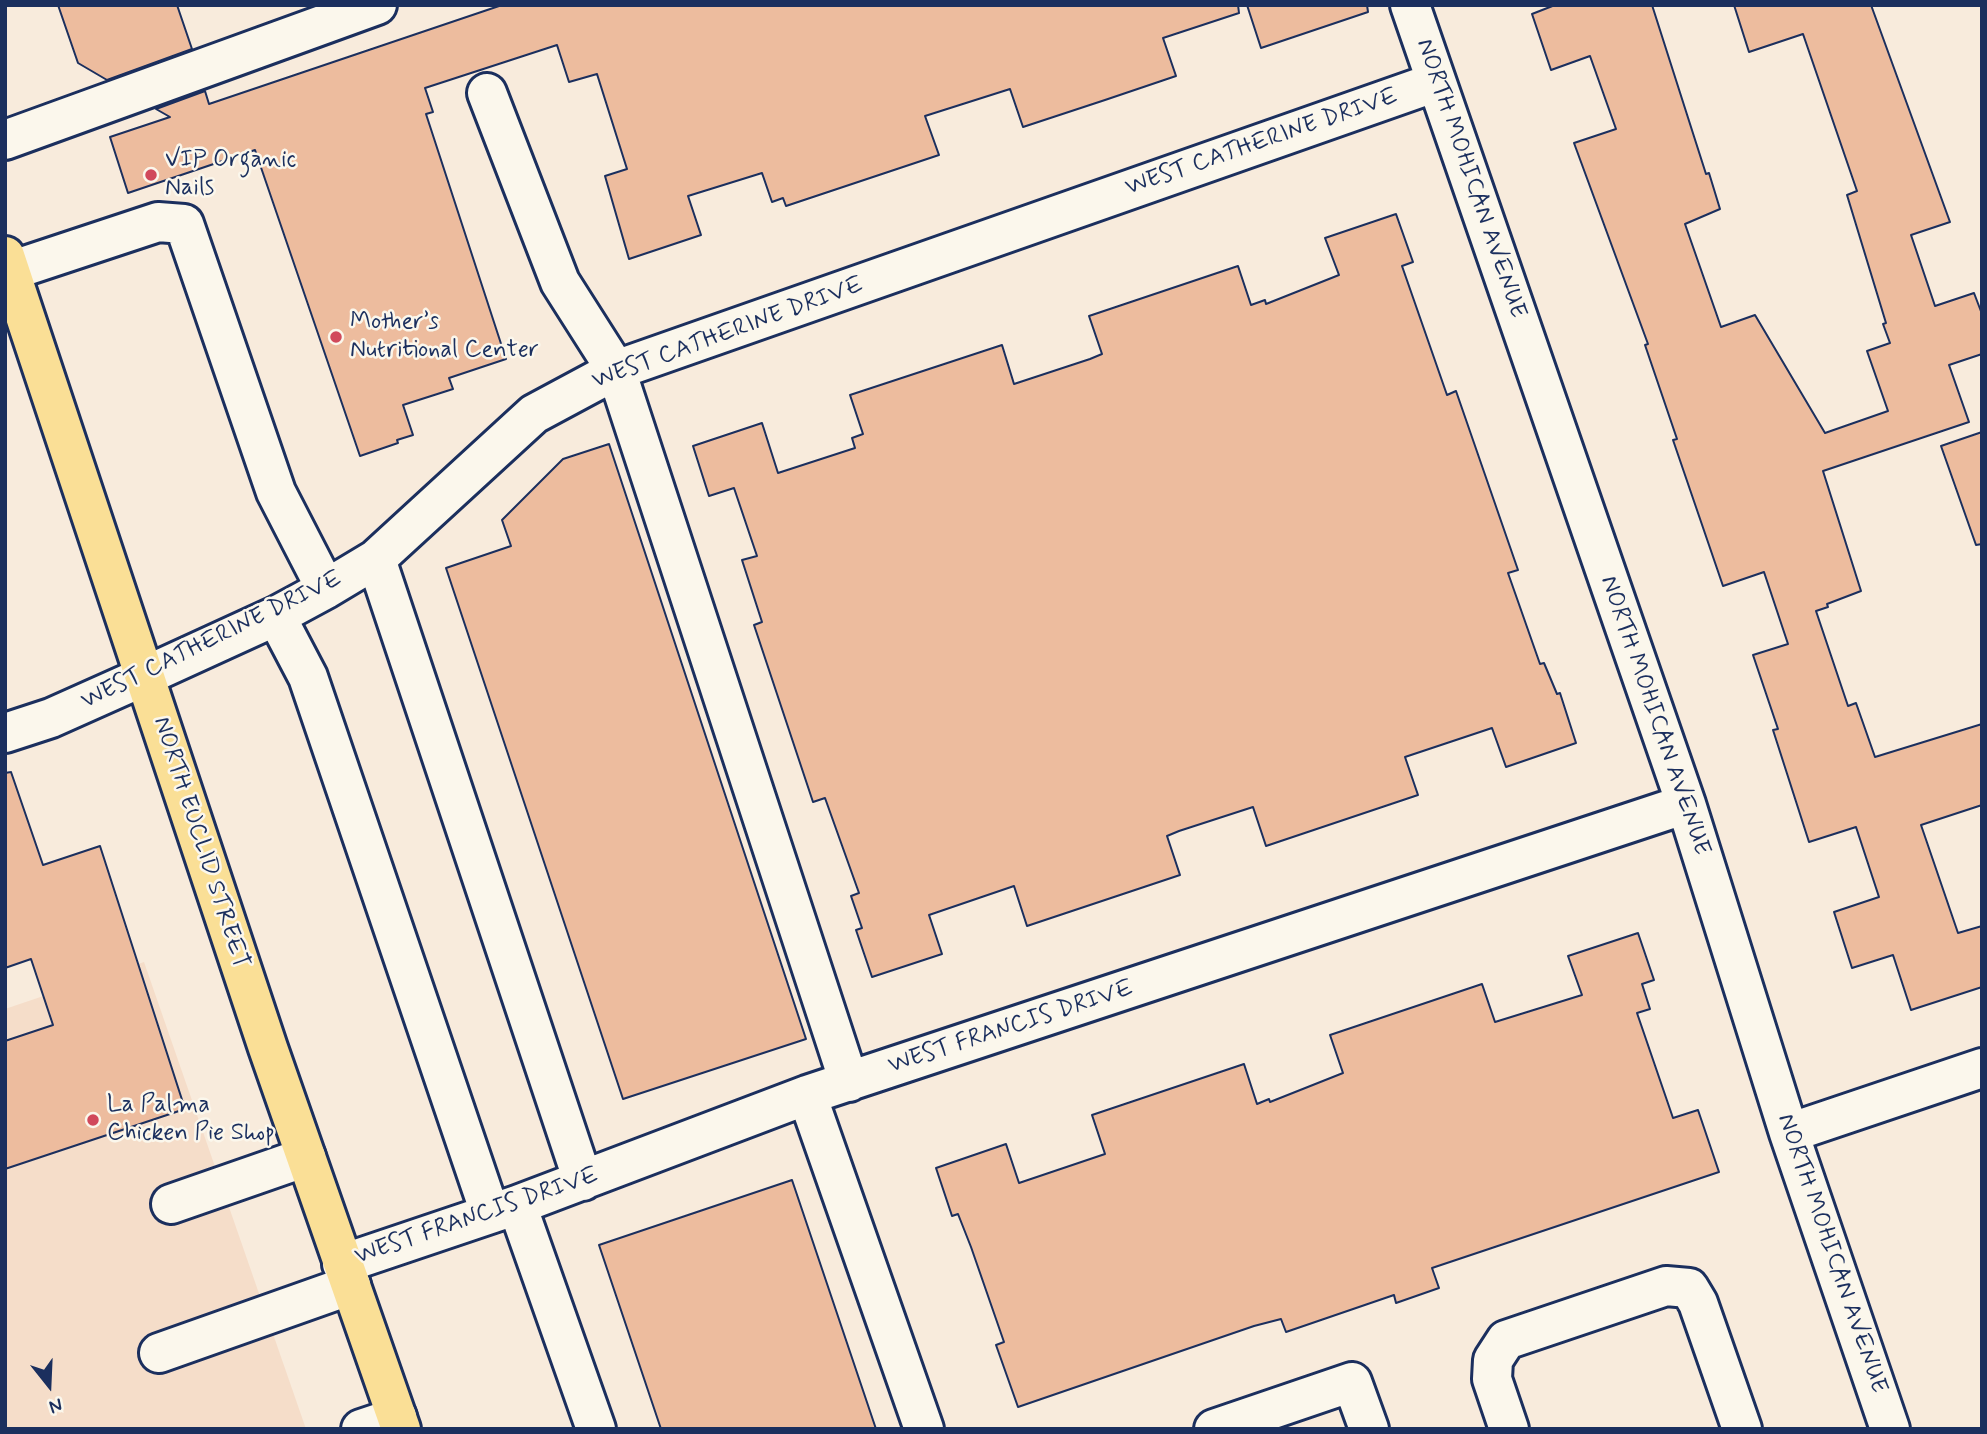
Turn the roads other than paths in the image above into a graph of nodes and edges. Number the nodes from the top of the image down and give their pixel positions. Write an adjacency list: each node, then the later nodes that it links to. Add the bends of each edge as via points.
1 (377, 5): 5 (street)
2 (1410, 5): 3 (street, NORTH MOHICAN AVENUE)
3 (1436, 82): 7 (street, WEST CATHERINE DRIVE); 13 (street, NORTH MOHICAN AVENUE)
4 (488, 93): 7 (street, via 560,282)
5 (5, 140)
6 (8, 263): 9 (street, via 158,222 184,224 276,492); 11 (main road, NORTH EUCLID STREET)
7 (616, 370): 8 (street, WEST CATHERINE DRIVE, via 534,414); 15 (street)
8 (376, 559): 9 (street, WEST CATHERINE DRIVE); 19 (street)
9 (326, 589): 10 (street, WEST CATHERINE DRIVE)
10 (276, 616): 11 (street, WEST CATHERINE DRIVE); 21 (street, via 308,677)
11 (145, 676): 12 (street, WEST CATHERINE DRIVE); 18 (main road, NORTH EUCLID STREET)
12 (5, 733)
13 (1686, 804): 15 (street, WEST FRANCIS DRIVE); 17 (street, NORTH MOHICAN AVENUE)
14 (1982, 1068): 17 (street)
15 (849, 1082): 16 (street, WEST FRANCIS DRIVE)
16 (807, 1096): 19 (street, WEST FRANCIS DRIVE); 27 (street)
17 (1789, 1133): 32 (street, NORTH MOHICAN AVENUE)
18 (306, 1157): 20 (street); 22 (main road, NORTH EUCLID STREET)
19 (583, 1181): 21 (street, WEST FRANCIS DRIVE)
20 (171, 1204)
21 (504, 1209): 22 (street, WEST FRANCIS DRIVE); 26 (street)
22 (346, 1275): 23 (street, WEST FRANCIS DRIVE); 24 (main road, NORTH EUCLID STREET)
23 (159, 1353)
24 (399, 1423): 25 (street)
25 (361, 1429)
26 (596, 1429)
27 (924, 1429)
28 (1214, 1429): 29 (street, via 1352,1382)
29 (1369, 1429)
30 (1509, 1429): 31 (street, via 1492,1379 1493,1360 1506,1340 1666,1286 1689,1288 1699,1303)
31 (1742, 1429)
32 (1890, 1429)

